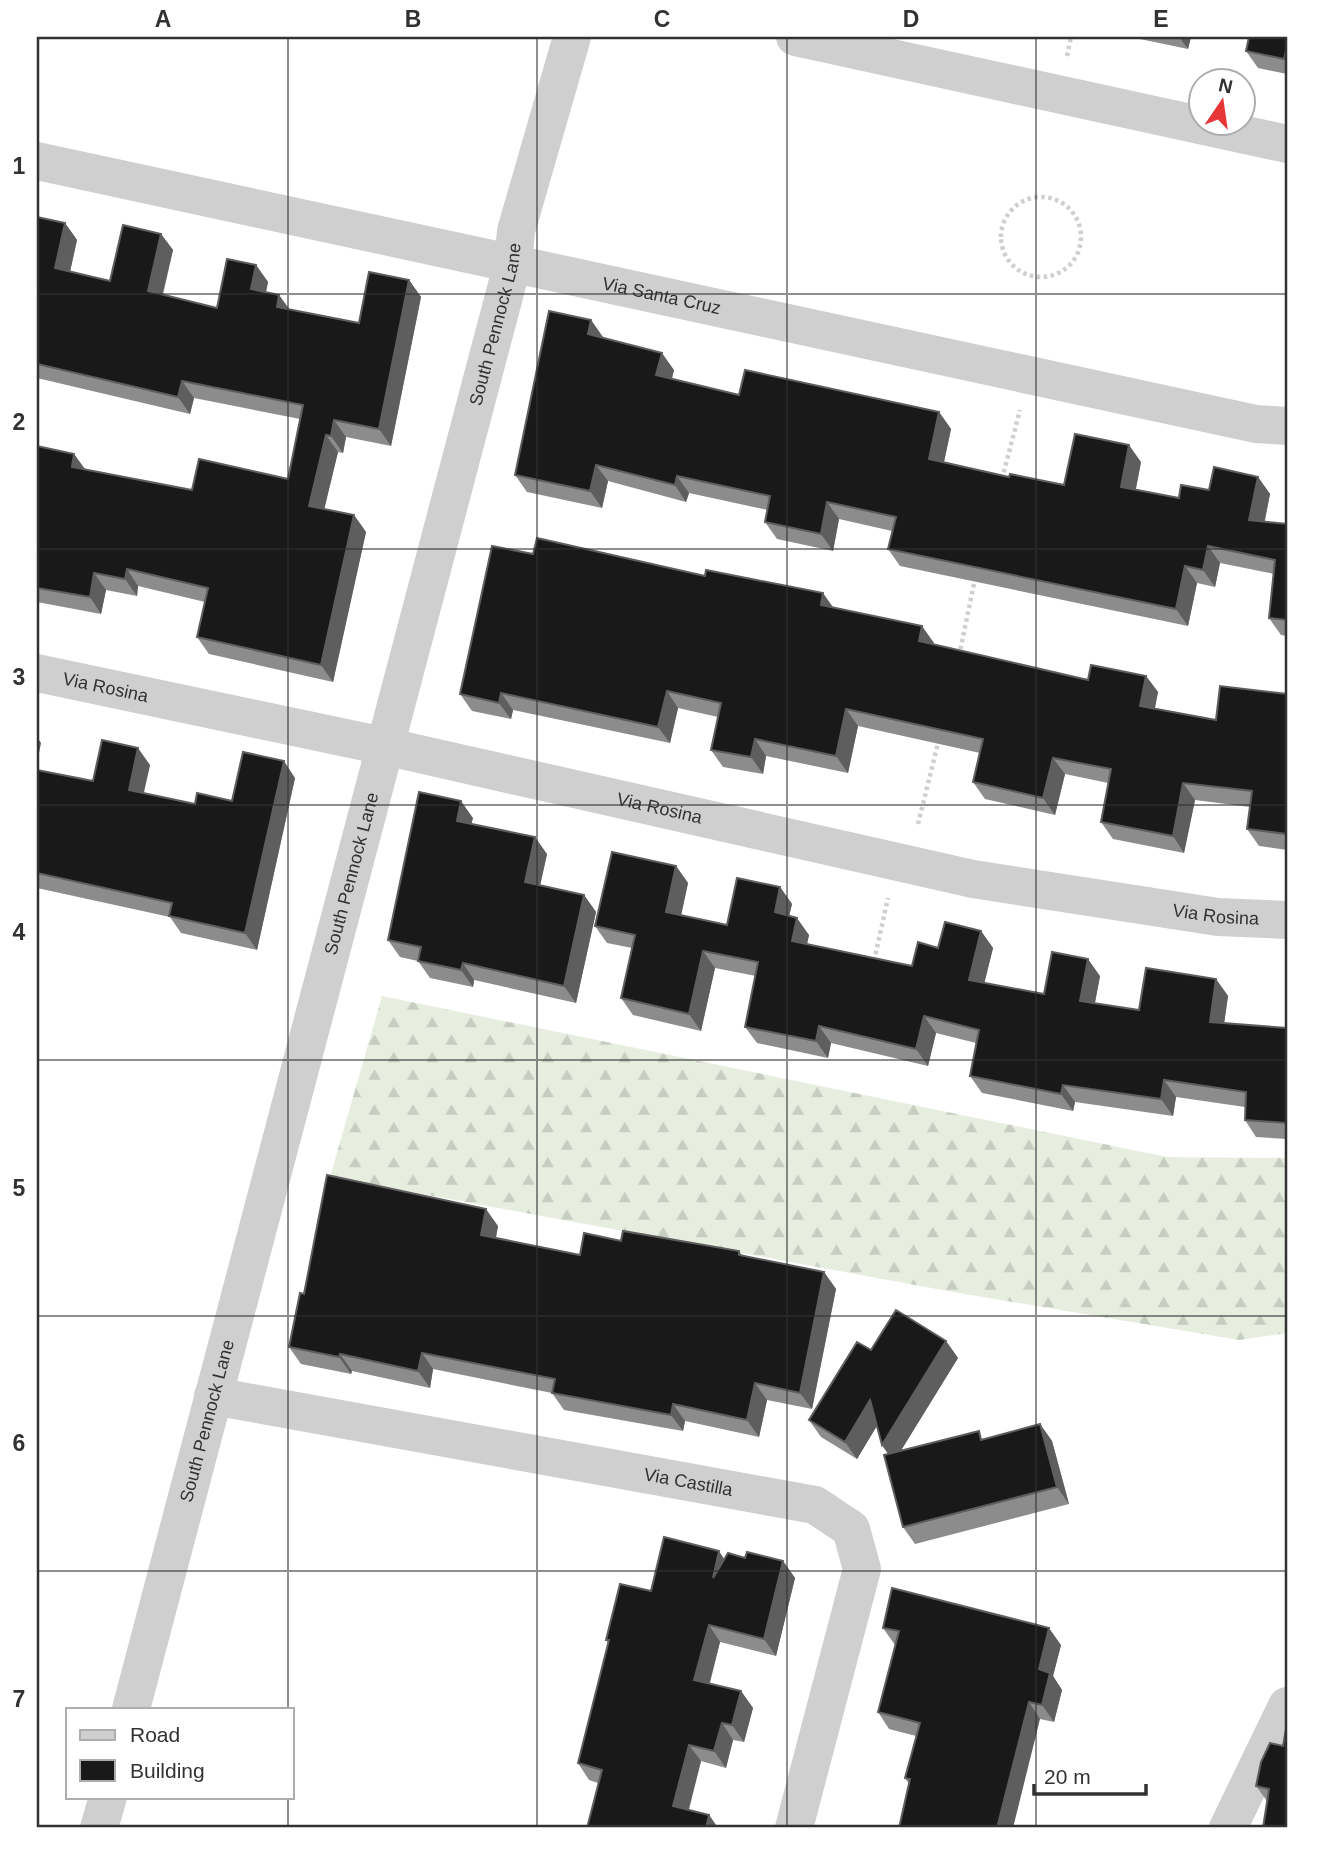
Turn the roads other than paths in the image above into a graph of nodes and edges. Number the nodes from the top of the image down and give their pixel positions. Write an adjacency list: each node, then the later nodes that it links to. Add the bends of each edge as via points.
1 (572, 37): 5 (street, South Pennock Lane, via 516,231)
2 (795, 37): 3 (street)
3 (1287, 144)
4 (37, 161): 5 (street, Via Santa Cruz)
5 (513, 262): 6 (street, Via Santa Cruz, via 1255,424); 8 (street, South Pennock Lane)
6 (1287, 425)
7 (37, 673): 8 (street, Via Rosina)
8 (384, 746): 9 (street, Via Rosina, via 973,879 1218,917); 10 (street, South Pennock Lane)
9 (1287, 920)
10 (213, 1396): 12 (street, South Pennock Lane); 15 (street, Via Castilla, via 815,1505 851,1529 862,1569)
11 (1287, 1706): 16 (street)
12 (131, 1708)
13 (108, 1798): 14 (street)
14 (99, 1828)
15 (794, 1828)
16 (1228, 1828)

